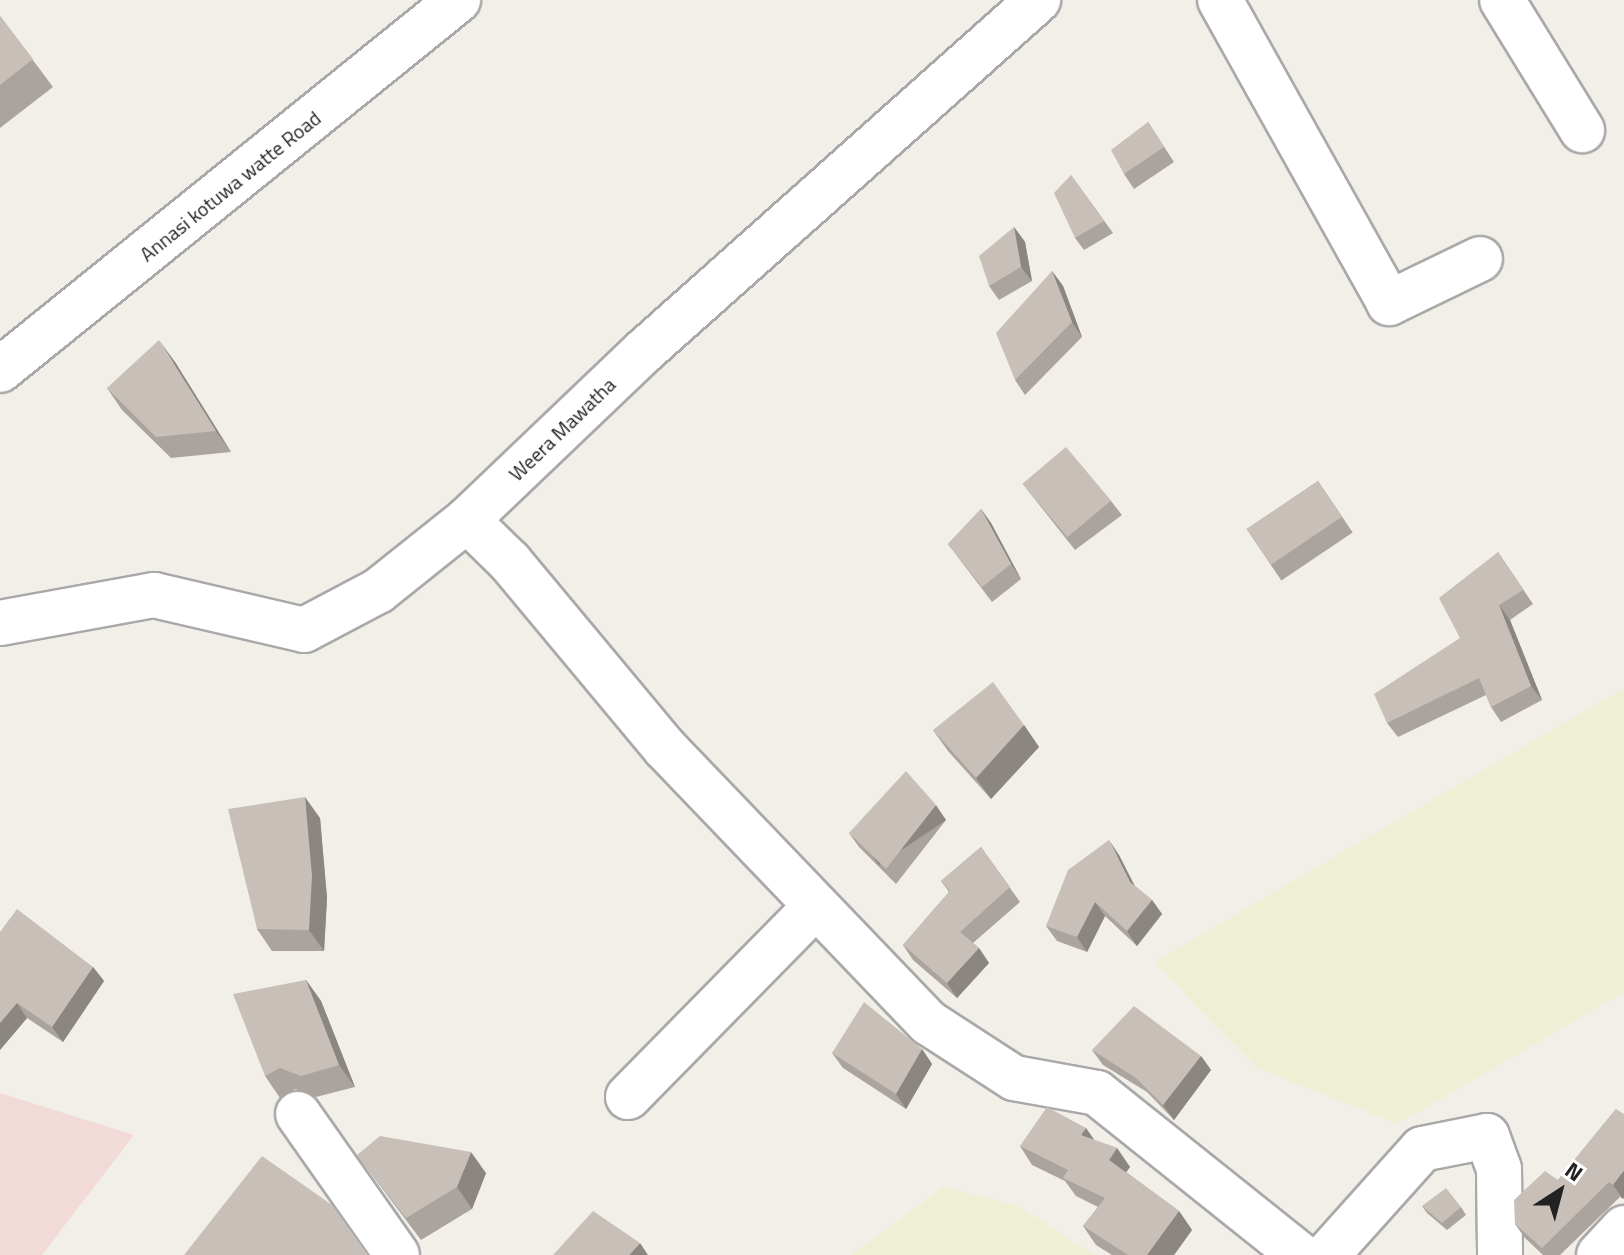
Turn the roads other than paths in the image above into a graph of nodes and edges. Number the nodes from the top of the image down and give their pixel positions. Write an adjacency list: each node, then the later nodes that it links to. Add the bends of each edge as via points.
1 (458, 0): 7 (street, Annasi kotuwa watte Road)
2 (1038, 0): 8 (street, Weera Mawatha, via 644,351)
3 (1220, 0): 6 (street, via 1389,303)
4 (1502, 0): 5 (street)
5 (1582, 130)
6 (1480, 259)
7 (0, 370)
8 (467, 520): 9 (street, Weera Mawatha, via 378,591 304,630 154,595); 10 (street, via 510,562 665,748)
9 (0, 623)
10 (815, 907): 11 (street); 15 (street, via 929,1023 1014,1078 1097,1093)
11 (628, 1097)
12 (298, 1114): 14 (street)
13 (1624, 1228): 18 (street)
14 (397, 1255)
15 (1300, 1255)
16 (1327, 1255): 17 (street, via 1422,1149 1487,1136 1499,1169)
17 (1500, 1255)
18 (1599, 1255)

